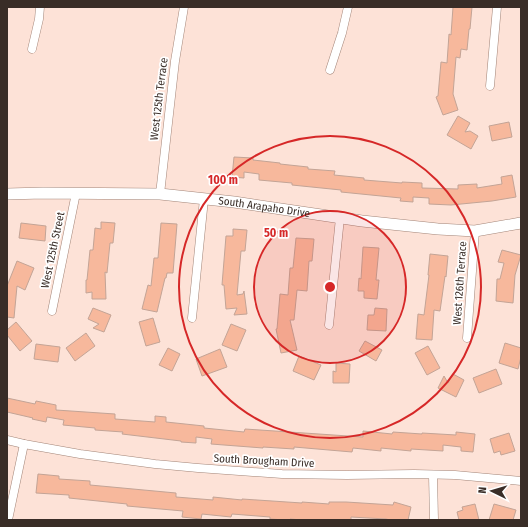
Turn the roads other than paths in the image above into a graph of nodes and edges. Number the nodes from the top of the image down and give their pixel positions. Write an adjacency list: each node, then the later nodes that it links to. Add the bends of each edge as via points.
1 (40, 7): 5 (street)
2 (184, 7): 10 (street, West 125th Terrace, via 174,61)
3 (348, 7): 6 (street)
4 (497, 7): 7 (street)
5 (32, 49)
6 (330, 70)
7 (490, 86)
8 (76, 193): 9 (street, South Arapaho Drive); 10 (street, South Arapaho Drive); 15 (street, West 125th Street)
9 (7, 194)
10 (160, 194): 11 (street, South Arapaho Drive)
11 (204, 199): 12 (street, South Arapaho Drive); 16 (street)
12 (340, 218): 14 (street, South Arapaho Drive); 17 (street)
13 (521, 223): 14 (street, South Arapaho Drive)
14 (475, 231): 18 (street, West 126th Terrace)
15 (52, 311)
16 (192, 318)
17 (329, 325)
18 (467, 338)
19 (7, 440): 20 (street, South Brougham Drive)
20 (24, 444): 21 (street, South Brougham Drive, via 113,459 282,474); 23 (street)
21 (433, 475): 22 (street, South Brougham Drive); 24 (street)
22 (521, 481)
23 (8, 520)
24 (434, 520)

